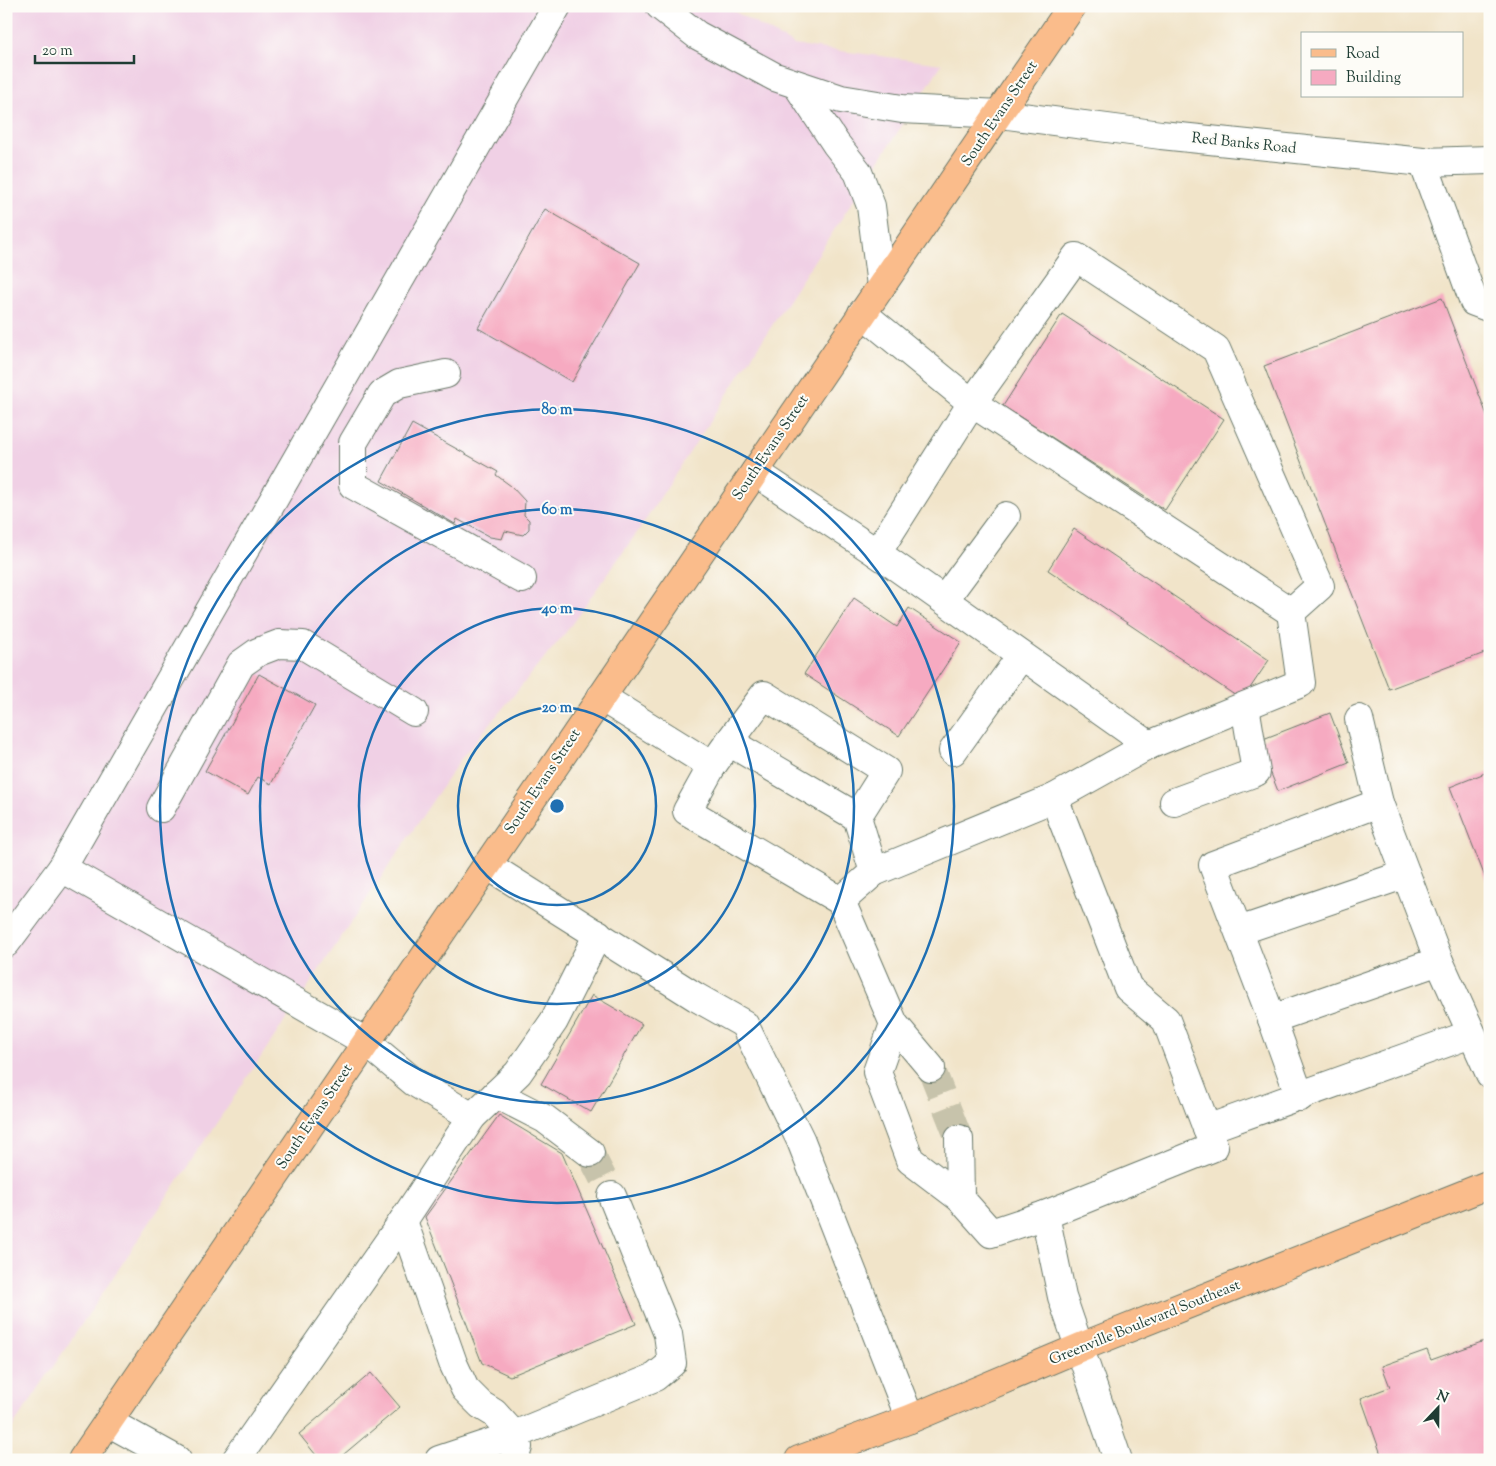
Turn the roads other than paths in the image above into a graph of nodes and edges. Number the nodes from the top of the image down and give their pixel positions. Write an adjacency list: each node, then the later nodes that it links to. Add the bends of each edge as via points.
1 (556, 6): 34 (street)
2 (660, 6): 4 (street, Red Banks Road, via 697,36 775,78)
3 (1072, 6): 5 (main road, South Evans Street)
4 (796, 85): 5 (street, Red Banks Road, via 841,100 902,109); 8 (street, via 858,172 871,206)
5 (1000, 114): 7 (street, Red Banks Road, via 1161,135); 8 (main road, South Evans Street)
6 (1490, 160): 7 (street, Red Banks Road)
7 (1424, 162): 9 (street, via 1474,302)
8 (881, 286): 10 (main road, South Evans Street)
9 (1490, 308)
10 (862, 313): 12 (street); 13 (main road, South Evans Street)
11 (446, 374): 16 (street, via 399,384 382,394 353,443 353,485)
12 (972, 403): 15 (street); 18 (street); 18 (street, via 1076,257 1216,349 1320,586)
13 (755, 472): 15 (street); 20 (main road, South Evans Street)
14 (1006, 516): 17 (street)
15 (877, 553): 17 (street)
16 (522, 579)
17 (944, 600): 19 (street)
18 (1291, 612): 21 (street, via 1301,683)
19 (1021, 656): 25 (street); 26 (street)
20 (601, 697): 27 (street); 33 (main road, South Evans Street)
21 (1245, 706): 25 (street); 29 (street, via 1256,772)
22 (414, 712): 31 (street, via 303,645 279,644 258,652 241,664)
23 (1359, 719): 30 (street)
24 (729, 742): 27 (street); 32 (street); 32 (street, via 764,695 886,771)
25 (1149, 745): 28 (street)
26 (953, 751)
27 (712, 766): 37 (street, via 687,811)
28 (1054, 798): 35 (street); 51 (street, via 1128,988 1166,1020)
29 (1174, 802)
30 (1379, 803): 36 (street); 38 (street, via 1213,866)
31 (161, 808)
32 (857, 817): 35 (street)
33 (487, 864): 39 (street); 45 (main road, South Evans Street)
34 (62, 868): 40 (street); 45 (street)
35 (874, 872): 37 (street)
36 (1406, 874): 38 (street); 41 (street)
37 (841, 901): 43 (street)
38 (1239, 931): 42 (street)
39 (598, 934): 48 (street, via 554,1021 518,1073); 60 (street, via 744,1024 800,1141)
40 (6, 943)
41 (1439, 961): 42 (street); 44 (street)
42 (1272, 1019): 49 (street)
43 (894, 1024): 46 (street); 56 (street, via 877,1072 910,1160)
44 (1471, 1034): 47 (street); 49 (street)
45 (366, 1042): 50 (street, via 414,1082); 61 (main road, South Evans Street)
46 (931, 1068)
47 (1490, 1074)
48 (496, 1094): 50 (street); 53 (street, via 545,1119)
49 (1300, 1097): 51 (street)
50 (472, 1116): 58 (street)
51 (1207, 1129): 57 (street, via 1214,1147)
52 (959, 1139): 56 (street)
53 (590, 1154)
54 (1490, 1184): 59 (main road, Greenville Boulevard Southeast)
55 (612, 1196): 62 (street, via 668,1334 672,1363 655,1378)
56 (960, 1198): 57 (street, via 991,1232)
57 (1045, 1215): 59 (street, via 1062,1297)
58 (403, 1222): 62 (street, via 464,1389 494,1413); 66 (street)
59 (1081, 1347): 60 (main road, Greenville Boulevard Southeast); 68 (street)
60 (910, 1419): 67 (main road, Greenville Boulevard Southeast)
61 (108, 1422): 64 (main road, South Evans Street); 65 (street)
62 (520, 1450): 63 (street)
63 (441, 1459)
64 (82, 1460)
65 (177, 1460)
66 (236, 1460)
67 (799, 1460)
68 (1118, 1460)

